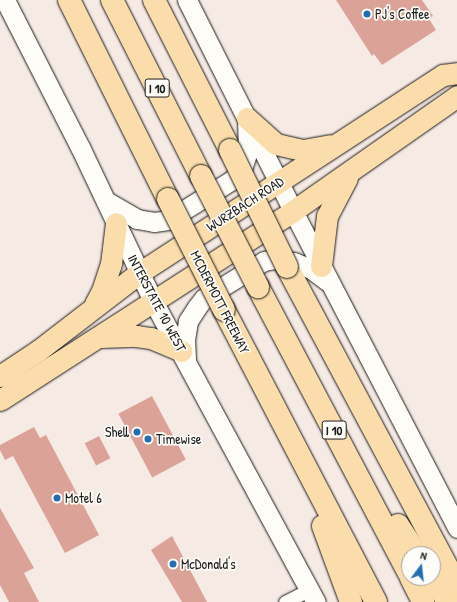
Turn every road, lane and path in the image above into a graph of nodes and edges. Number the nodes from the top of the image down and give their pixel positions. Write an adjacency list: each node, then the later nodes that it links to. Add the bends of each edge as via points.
1 (65, 0): 7 (highway)
2 (69, 0): 7 (highway, MCDERMOTT FREEWAY)
3 (112, 0): 26 (highway, I 10, bridge)
4 (154, 0): 31 (highway, bridge, via 287,267)
5 (187, 0): 10 (main road)
6 (5, 8): 14 (main road, INTERSTATE 10 WEST)
7 (87, 36): 27 (highway, MCDERMOTT FREEWAY, bridge)
8 (457, 73): 11 (main road, WURZBACH ROAD, via 443,75)
9 (457, 96): 12 (main road)
10 (247, 118): 11 (main road, via 276,144 303,150); 13 (main road); 14 (main road, via 248,150 242,169 232,180 168,220 154,222 137,219)
11 (340, 143): 13 (main road, WURZBACH ROAD)
12 (351, 172): 15 (main road); 17 (main road, via 327,216)
13 (278, 182): 15 (main road); 18 (main road, WURZBACH ROAD)
14 (106, 202): 16 (main road, INTERSTATE 10 WEST)
15 (293, 212): 17 (main road); 20 (main road)
16 (116, 222): 18 (main road, INTERSTATE 10 WEST); 21 (main road, via 108,275)
17 (321, 266): 19 (main road)
18 (139, 273): 20 (main road, INTERSTATE 10 WEST); 21 (main road, WURZBACH ROAD)
19 (331, 284): 23 (main road, via 303,264 274,258 264,261 204,298 188,321); 28 (main road)
20 (153, 301): 22 (main road); 23 (main road, INTERSTATE 10 WEST)
21 (92, 308): 24 (main road, WURZBACH ROAD, via 39,350)
22 (98, 338): 23 (main road, via 151,338); 25 (main road)
23 (183, 354): 34 (main road, INTERSTATE 10 WEST)
24 (0, 376)
25 (0, 400)
26 (335, 432): 29 (highway); 30 (highway, I 10)
27 (298, 453): 36 (highway); 37 (highway, MCDERMOTT FREEWAY)
28 (457, 528)
29 (412, 546)
30 (401, 559)
31 (457, 585)
32 (415, 586): 38 (highway)
33 (438, 586): 39 (highway)
34 (313, 596): 35 (street)
35 (285, 602)
36 (351, 602)
37 (376, 602)
38 (423, 602)
39 (448, 602)

